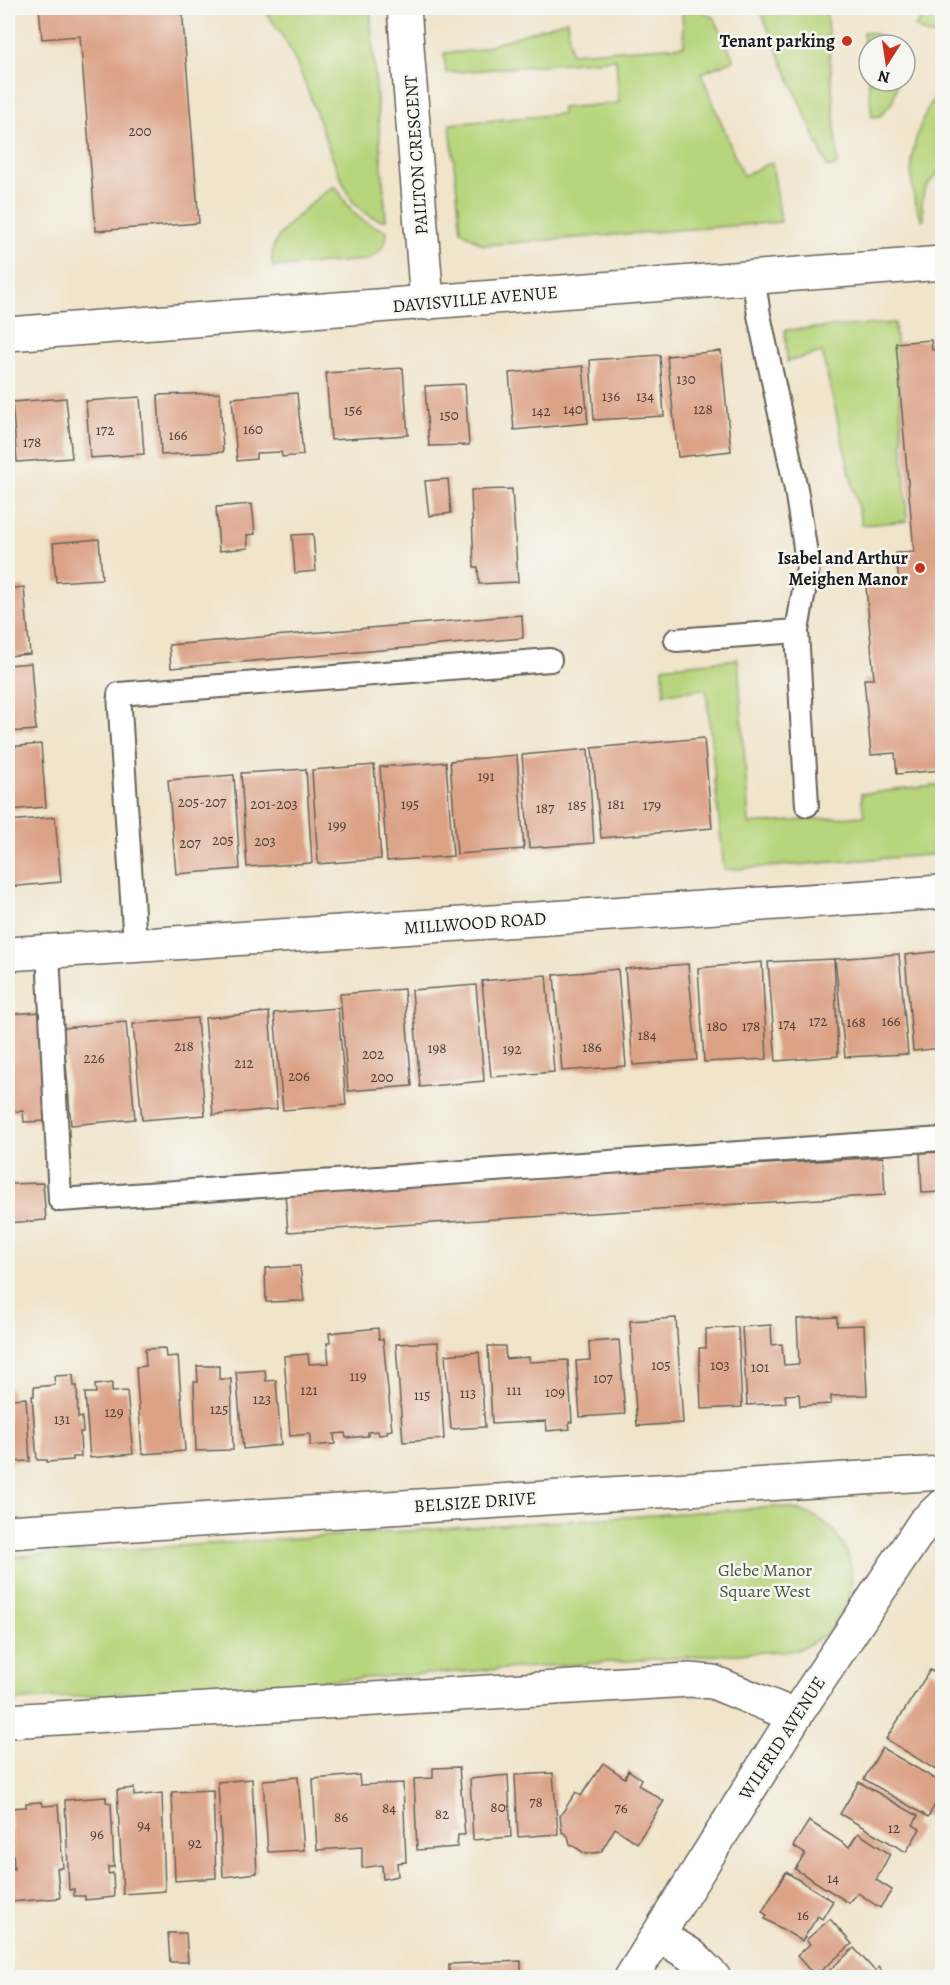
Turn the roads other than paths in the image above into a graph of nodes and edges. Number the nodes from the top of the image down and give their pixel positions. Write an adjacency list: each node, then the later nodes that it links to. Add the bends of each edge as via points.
1 (404, 8): 4 (street, PAILTON CRESCENT)
2 (942, 262): 3 (street, DAVISVILLE AVENUE)
3 (753, 276): 4 (street, DAVISVILLE AVENUE); 6 (lane, via 808,567)
4 (427, 303): 5 (street, DAVISVILLE AVENUE)
5 (8, 334)
6 (797, 631): 7 (lane); 9 (lane)
7 (676, 640)
8 (550, 660): 11 (lane, via 119,693)
9 (807, 805)
10 (942, 892): 11 (street, MILLWOOD ROAD)
11 (135, 945): 12 (street, MILLWOOD ROAD)
12 (48, 952): 13 (street, MILLWOOD ROAD); 14 (lane, via 60,1200)
13 (8, 954)
14 (942, 1139)
15 (942, 1473): 17 (street, BELSIZE DRIVE)
16 (942, 1506): 18 (street, WILFRID AVENUE, via 924,1523)
17 (8, 1532)
18 (795, 1716): 19 (street, via 713,1682 689,1680); 20 (street, WILFRID AVENUE)
19 (8, 1721)
20 (658, 1935): 21 (street, WILFRID AVENUE); 22 (street)
21 (631, 1977)
22 (714, 1977)

